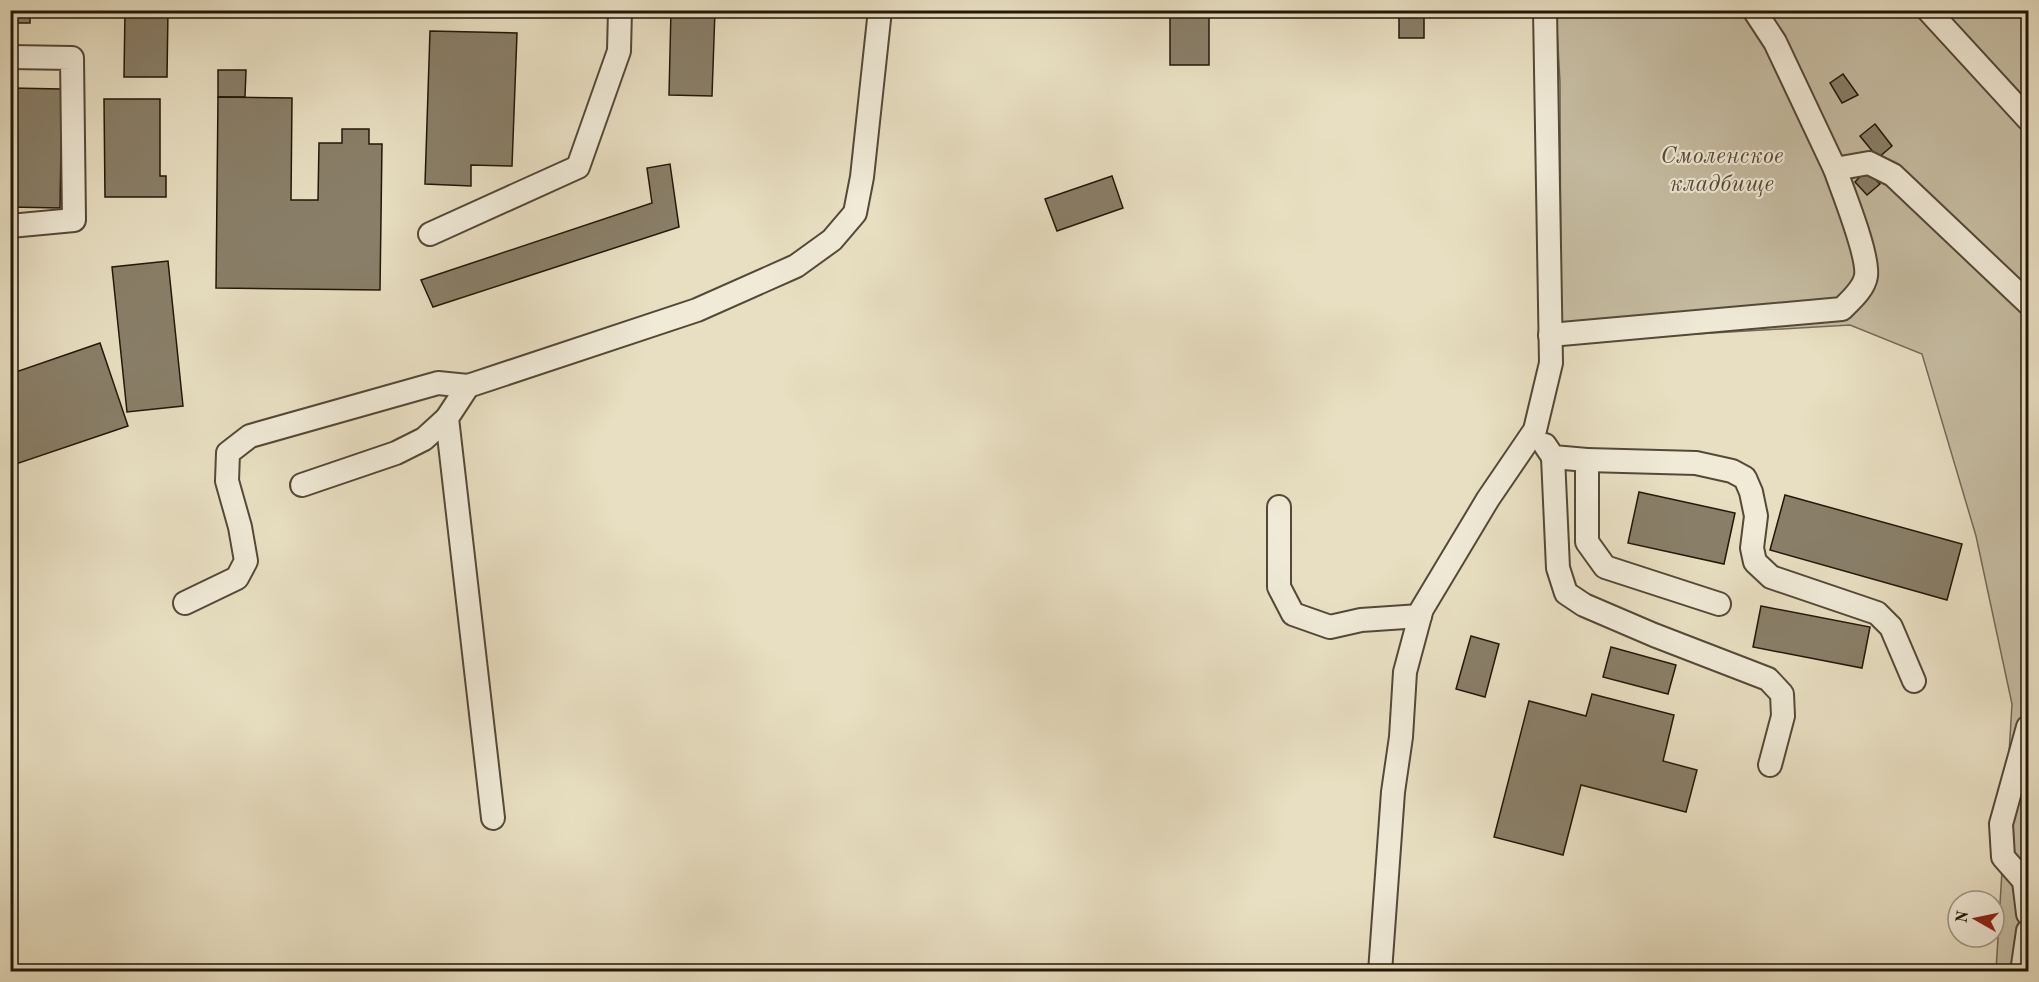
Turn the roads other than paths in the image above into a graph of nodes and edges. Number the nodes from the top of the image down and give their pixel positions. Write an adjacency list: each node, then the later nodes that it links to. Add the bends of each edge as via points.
1 (620, 10): 10 (street, via 619,51 578,167)
2 (879, 10): 13 (street, via 855,213 831,240 796,266 697,310)
3 (1545, 10): 12 (street)
4 (1754, 10): 8 (street, via 1775,42)
5 (1928, 10): 7 (street)
6 (10, 57): 9 (street, via 72,57 74,220)
7 (2028, 119)
8 (1835, 169): 11 (street, via 1869,163 1893,175); 12 (street, via 1865,257 1866,276 1858,293 1842,309)
9 (10, 226)
10 (430, 234)
11 (2028, 303)
12 (1550, 335): 15 (street, via 1551,363)
13 (468, 386): 14 (street); 20 (street, via 438,383 250,436 242,442 228,453 227,482 246,561 237,578)
14 (447, 418): 18 (street, via 424,439 396,453); 26 (street)
15 (1535, 430): 16 (street); 22 (street, via 1488,499)
16 (1552, 457): 17 (street); 25 (street, via 1558,568 1566,593 1584,605 1654,635 1768,679 1782,694 1783,705)
17 (1587, 460): 21 (street, via 1587,542 1605,567); 23 (street, via 1696,463 1732,471 1744,478 1752,492 1756,516 1752,548 1755,562 1771,577 1877,613 1891,627)
18 (302, 485)
19 (1279, 507): 22 (street, via 1279,587 1293,614 1330,627 1360,620)
20 (185, 603)
21 (1719, 604)
22 (1420, 616): 29 (street, via 1405,672)
23 (1914, 681)
24 (2028, 727): 27 (street, via 2001,824 2003,857 2024,881)
25 (1770, 765)
26 (493, 818)
27 (2028, 914)
28 (2028, 931): 30 (street)
29 (1380, 972)
30 (2022, 972)

